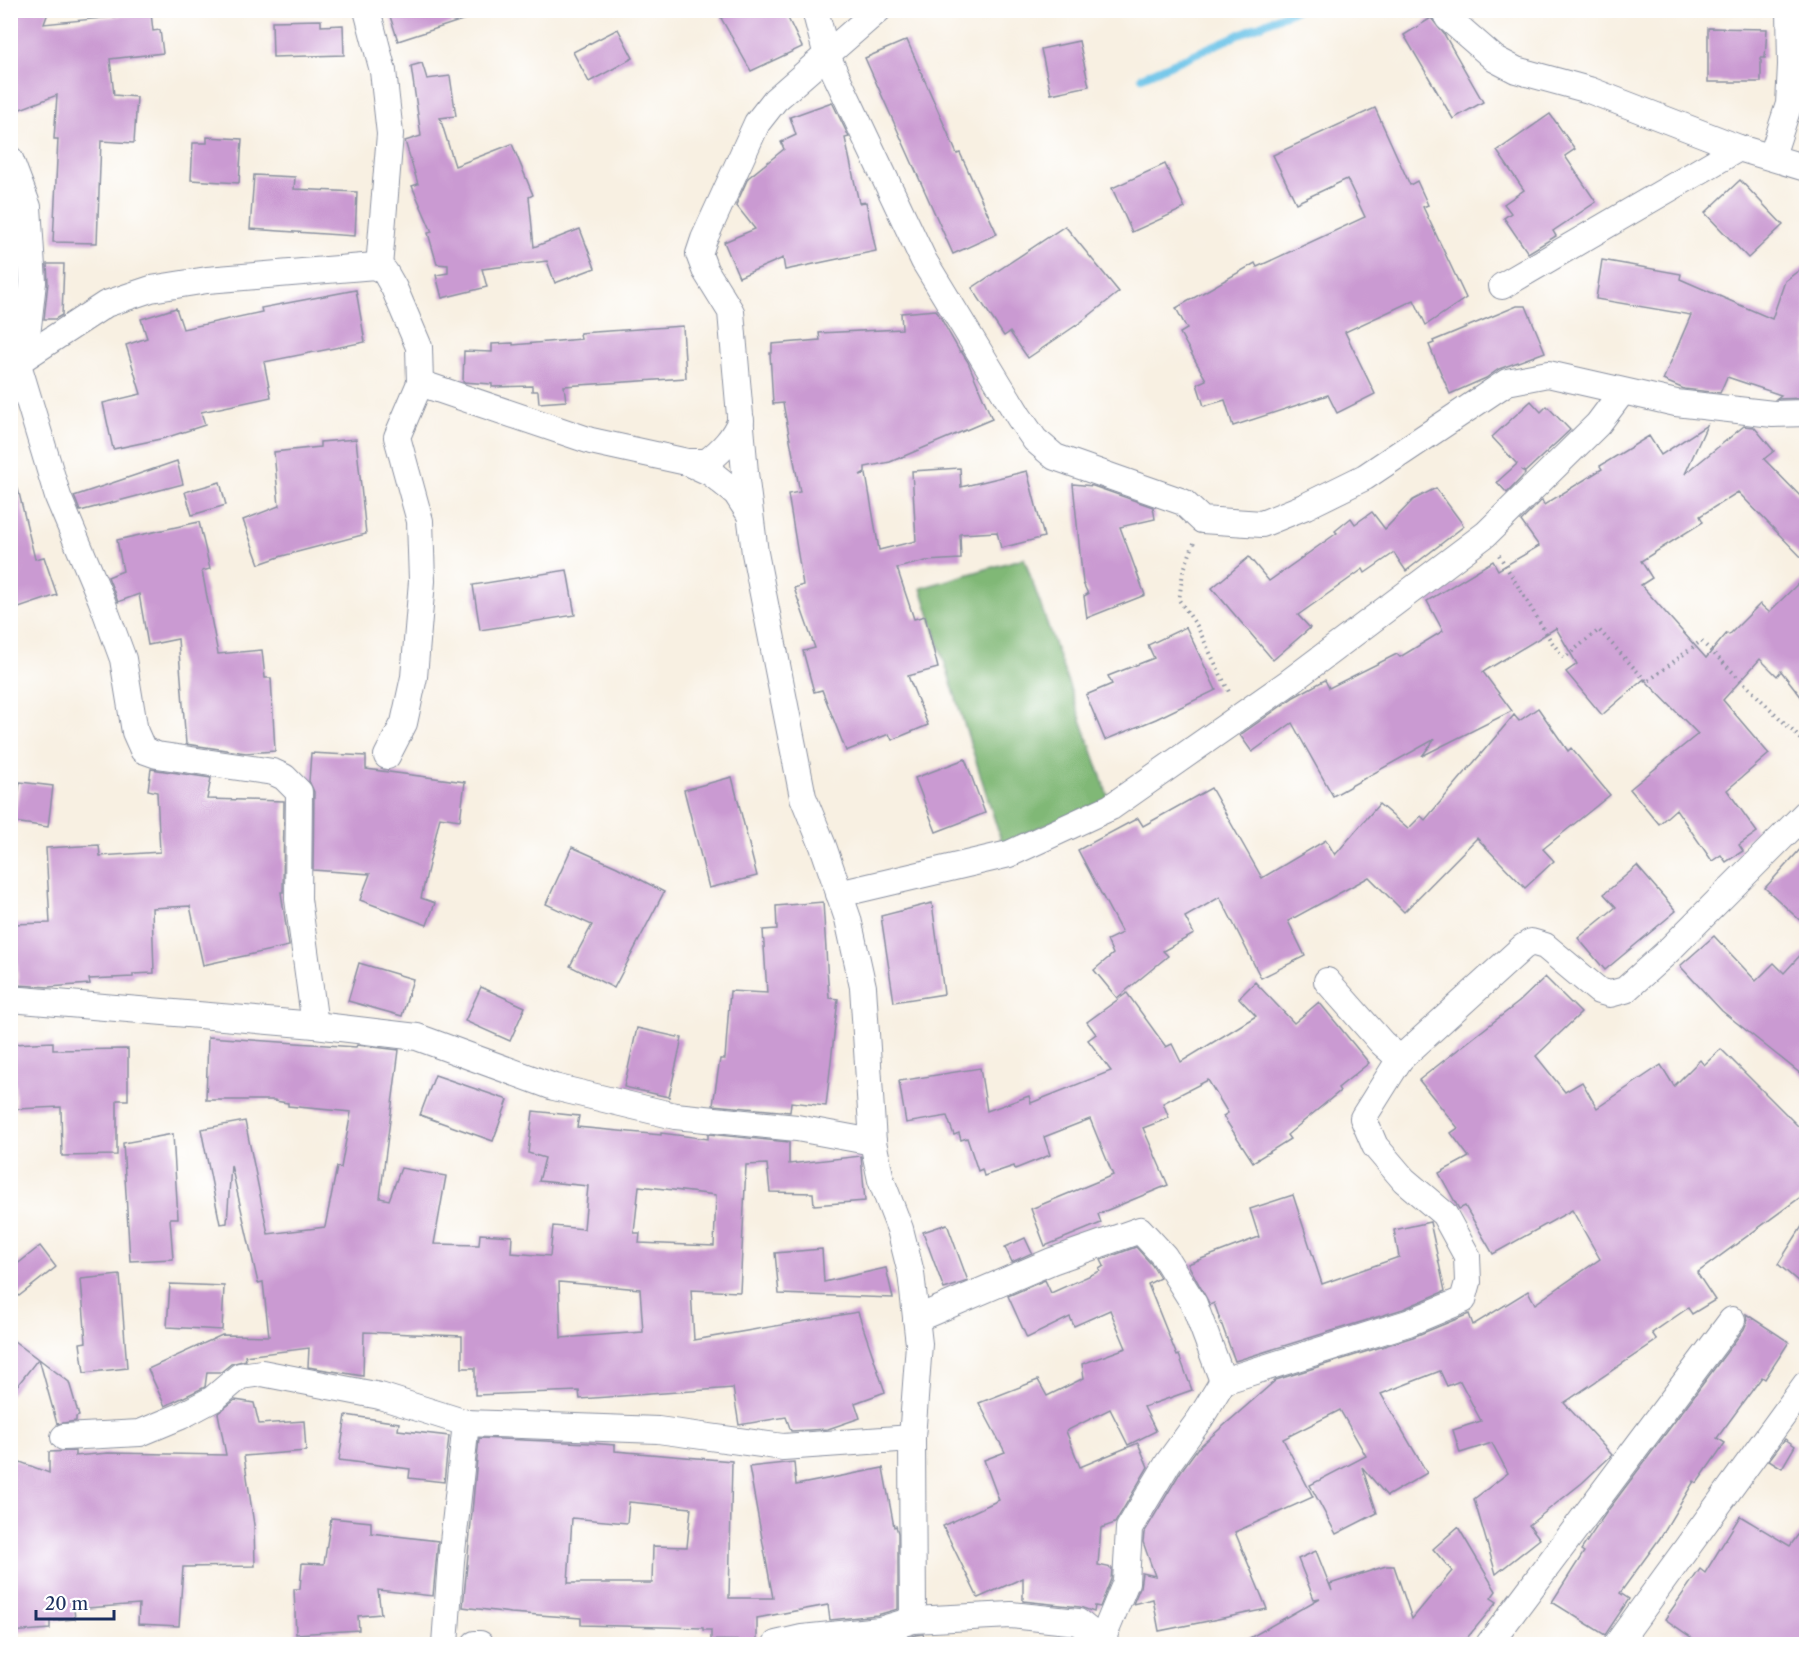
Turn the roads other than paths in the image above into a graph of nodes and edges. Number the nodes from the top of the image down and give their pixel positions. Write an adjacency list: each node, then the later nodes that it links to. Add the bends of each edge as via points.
1 (367, 10): 11 (street, via 383,71 390,134)
2 (815, 10): 6 (street)
3 (878, 10): 6 (street)
4 (1444, 10): 7 (street, via 1495,59 1516,70 1589,90)
5 (1790, 10): 8 (street, via 1789,104)
6 (827, 56): 15 (street, via 924,261 1035,440 1055,456 1183,502 1202,520 1262,524 1305,506 1365,477 1508,382 1548,374); 17 (street, via 775,100 757,123 699,254 731,312)
7 (1739, 148): 8 (street); 12 (street)
8 (1772, 156): 10 (street)
9 (10, 159): 13 (street, via 28,207 33,282 27,336)
10 (1806, 168)
11 (379, 267): 13 (street, via 217,279 151,289 106,304); 14 (street, via 394,288 419,347)
12 (1502, 286)
13 (14, 367): 25 (street, via 58,497 123,659 135,732 143,750 273,772 299,792 298,899)
14 (420, 383): 18 (street, via 591,441); 20 (street, via 397,437 420,521 422,581 414,678 404,723)
15 (1622, 392): 16 (street, via 1676,403 1773,414); 22 (street, via 1598,424 1486,534 1288,683 1111,807 1009,854)
16 (1806, 413)
17 (741, 420): 18 (street, via 726,447 707,462); 19 (street)
18 (687, 462): 19 (street, via 711,473 736,493)
19 (750, 515): 22 (street, via 803,797)
20 (387, 756)
21 (1806, 813): 26 (street, via 1624,990 1610,994 1599,991 1545,946 1531,942)
22 (839, 894): 27 (street, via 863,987)
23 (1327, 981): 26 (street)
24 (10, 999): 25 (street)
25 (315, 1025): 27 (street, via 417,1037 554,1087 675,1116 797,1128)
26 (1400, 1059): 30 (street, via 1363,1118 1375,1146 1404,1180 1444,1214 1467,1256 1468,1282 1463,1300 1408,1323)
27 (873, 1142): 28 (street, via 881,1179 903,1240)
28 (916, 1319): 30 (street, via 1052,1261 1140,1230 1164,1256 1194,1304); 34 (street, via 919,1344)
29 (1732, 1320): 38 (street)
30 (1223, 1381): 37 (street, via 1129,1528 1126,1582)
31 (1806, 1384): 43 (street)
32 (466, 1423): 33 (street, via 380,1396 262,1373 240,1376 213,1399 140,1433); 34 (street, via 658,1430 783,1447); 39 (street)
33 (64, 1437)
34 (912, 1438): 35 (street)
35 (913, 1620): 36 (street, via 880,1630); 37 (street, via 1011,1616 1078,1622)
36 (802, 1641): 42 (street)
37 (1104, 1642)
38 (1497, 1642)
39 (445, 1644)
40 (475, 1644): 41 (street)
41 (480, 1644)
42 (776, 1644)
43 (1617, 1644)

